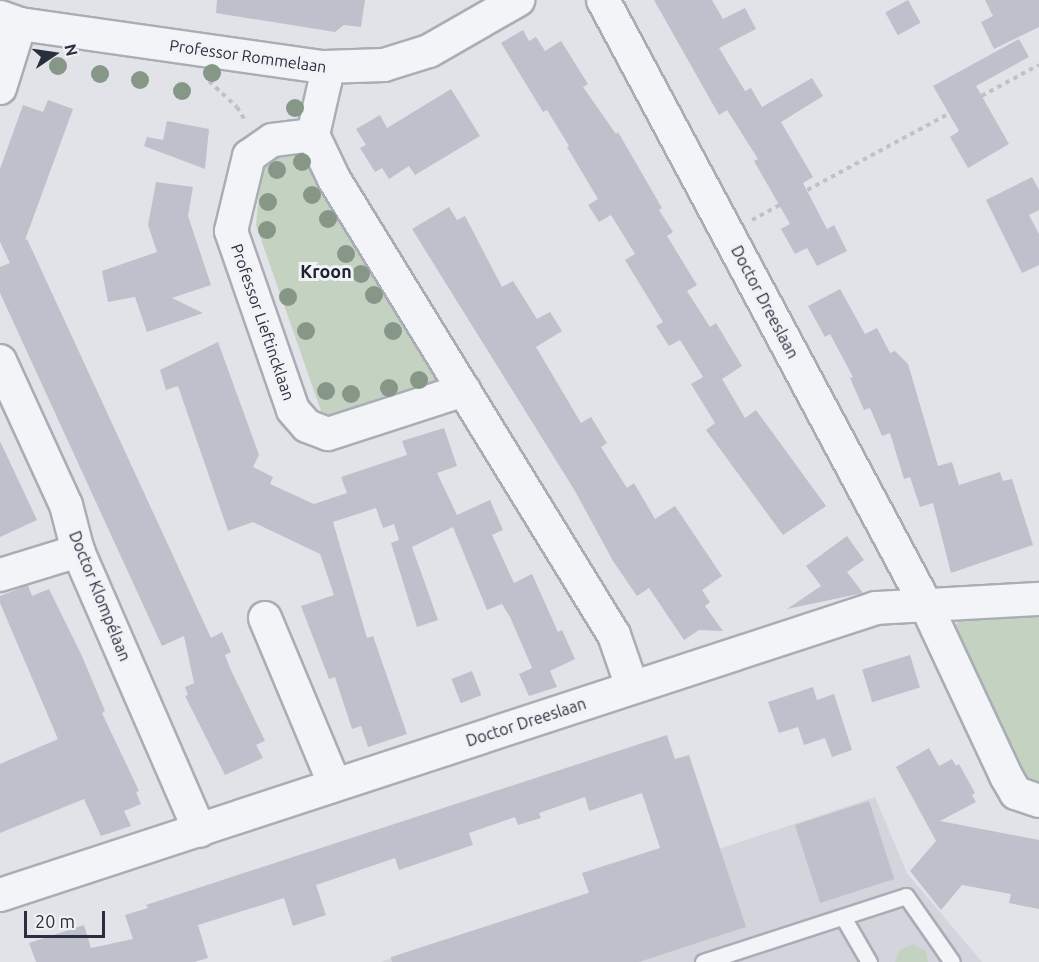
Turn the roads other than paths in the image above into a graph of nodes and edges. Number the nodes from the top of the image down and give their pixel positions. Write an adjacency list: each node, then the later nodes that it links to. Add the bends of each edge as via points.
1 (518, 0): 4 (street, Professor Rommelaan, via 429,51 384,65)
2 (603, 0): 12 (street, Doctor Dreeslaan)
3 (10, 21): 4 (street, Professor Rommelaan); 5 (street)
4 (324, 68): 6 (street, via 325,82)
5 (0, 88)
6 (313, 135): 8 (street, via 334,179); 8 (street, Professor Lieftincklaan, via 261,146 249,156 231,231 293,410 306,426 328,434)
7 (0, 360): 9 (street, Doctor Klompélaan, via 66,505)
8 (464, 390): 14 (street, via 614,634)
9 (78, 551): 10 (street); 17 (street, Doctor Klompélaan)
10 (0, 575)
11 (1039, 599): 12 (street, Doctor Dreeslaan)
12 (926, 604): 14 (street, Doctor Dreeslaan, via 876,608); 16 (street, Doctor Dreeslaan, via 1006,776 1016,793)
13 (265, 618): 15 (street)
14 (632, 687): 15 (street, Doctor Dreeslaan)
15 (335, 785): 17 (street, Doctor Dreeslaan)
16 (1039, 801)
17 (200, 831): 18 (street, Doctor Dreeslaan)
18 (0, 895)
19 (843, 917): 20 (lane); 21 (lane); 22 (lane, via 906,896)
20 (703, 962)
21 (869, 962)
22 (952, 962)

